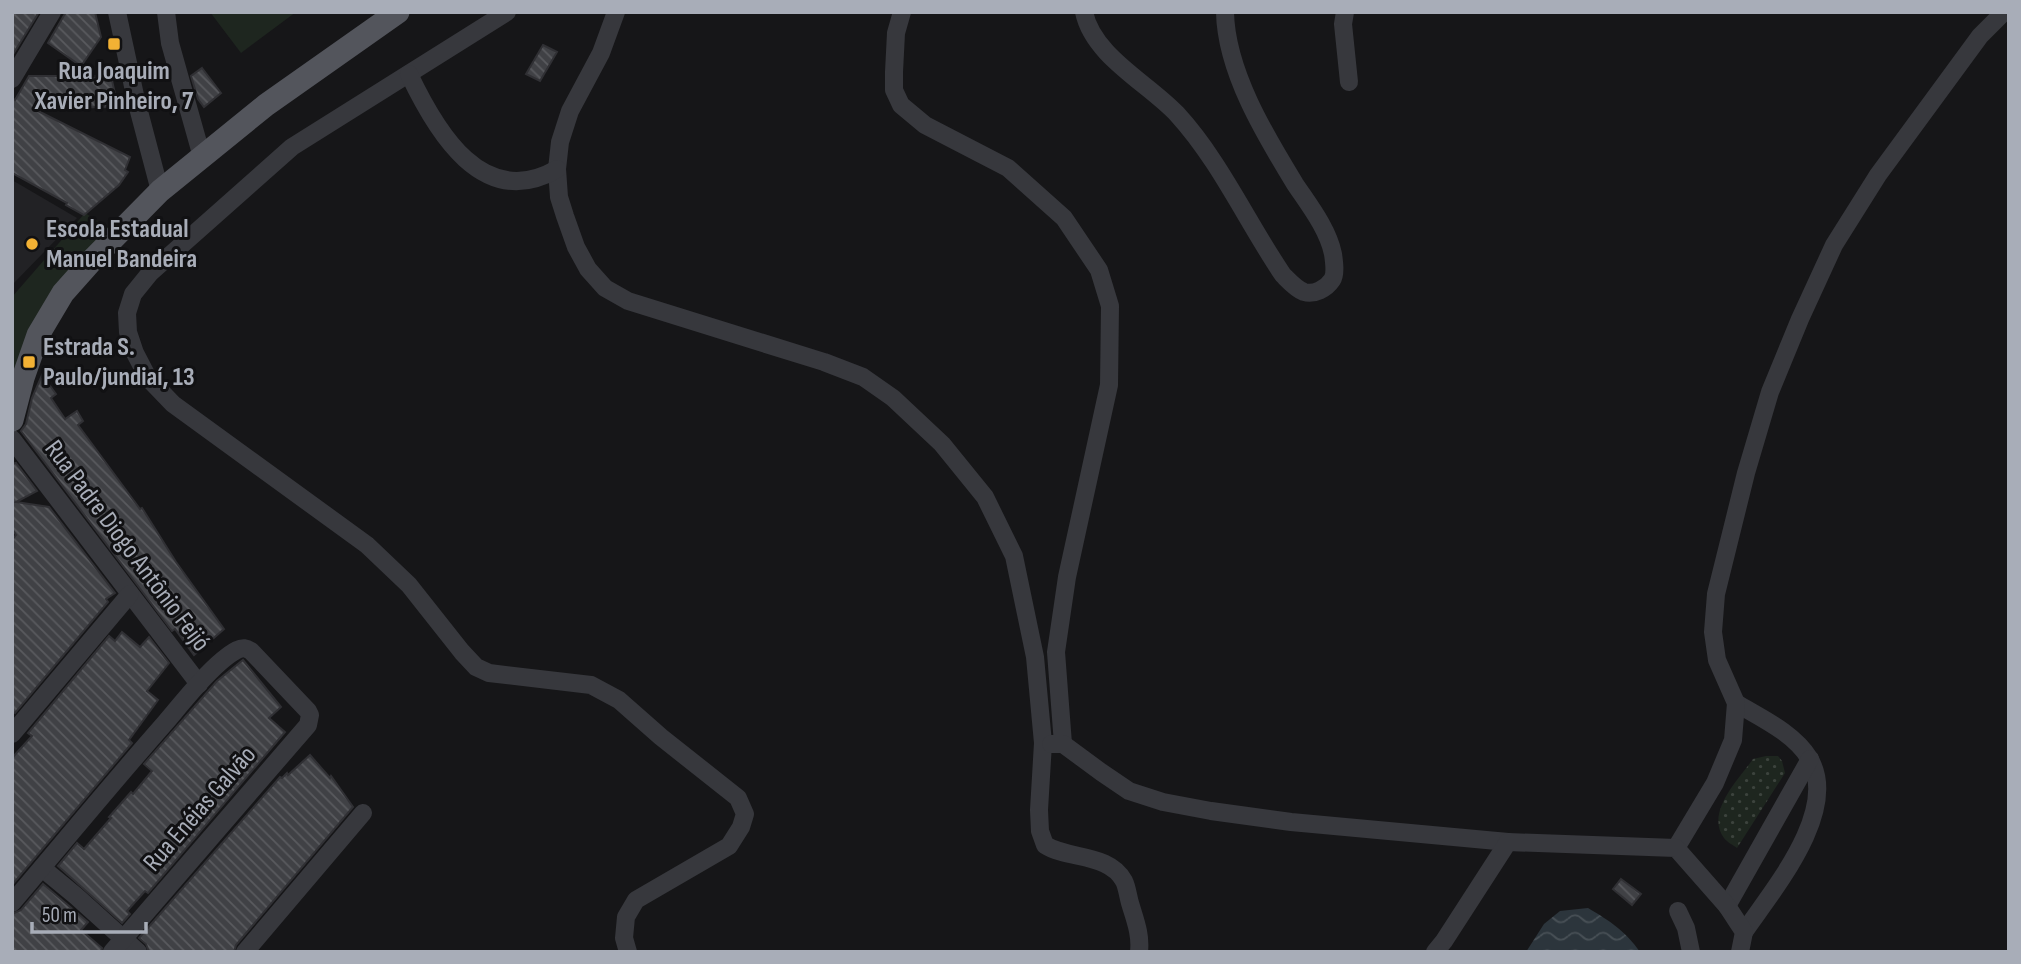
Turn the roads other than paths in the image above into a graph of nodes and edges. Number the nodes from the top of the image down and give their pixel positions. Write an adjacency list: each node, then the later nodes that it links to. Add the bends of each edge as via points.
1 (52, 12): 13 (street)
2 (117, 12): 17 (street)
3 (166, 12): 15 (street, via 170,43)
4 (398, 12): 15 (main road, via 266,105)
5 (507, 12): 12 (street)
6 (616, 12): 16 (street, via 601,53 570,111)
7 (902, 12): 25 (street, via 894,72 894,90 901,105 925,124 1008,168 1064,218 1099,270 1110,306 1109,385 1067,577 1056,652)
8 (1084, 12): 9 (street, via 1091,32 1110,56 1157,94 1195,134 1283,275 1306,293 1316,292 1332,280 1333,253 1252,105 1225,31)
9 (1225, 12)
10 (1345, 12): 14 (street)
11 (2004, 12): 22 (street, via 1980,36 1834,246 1770,392 1716,594 1713,632 1717,660)
12 (409, 74): 16 (street, via 448,142 481,171 511,182 528,181); 38 (street, via 292,147 150,273 133,293 128,331 148,378 173,404 366,545 408,585 477,667 489,673 591,685 619,700 738,798 745,814 729,846 636,900 626,917)
13 (13, 76)
14 (1349, 82)
15 (202, 157): 17 (main road)
16 (556, 169): 24 (street, via 559,197 576,247 604,288 628,301 863,377 942,443 985,497 1014,556 1035,657)
17 (160, 191): 18 (main road, via 63,293 38,335)
18 (12, 420)
19 (12, 439): 20 (street, Rua Padre Diogo Antônio Feijó)
20 (130, 594): 21 (street, Rua Padre Diogo Antônio Feijó); 23 (street)
21 (199, 684): 30 (street); 35 (street, Rua Enéias Galvão, via 230,654 245,647 308,711 310,720)
22 (1737, 703): 26 (street, via 1780,730); 29 (street, via 1724,763)
23 (12, 734)
24 (1043, 743): 25 (street); 39 (street, via 1039,810 1045,845 1113,868 1124,881 1138,930)
25 (1063, 744): 28 (street, via 1129,791 1163,802 1278,820)
26 (1810, 759): 32 (street); 34 (street, via 1817,778 1812,821 1793,861)
27 (363, 813): 37 (street)
28 (1508, 842): 29 (street); 40 (street)
29 (1676, 848): 32 (street)
30 (42, 868): 31 (street); 35 (street)
31 (12, 903)
32 (1727, 906): 34 (street)
33 (1678, 912): 41 (street)
34 (1744, 932): 42 (street)
35 (117, 945): 36 (street)
36 (138, 952)
37 (245, 952)
38 (628, 952)
39 (1139, 952)
40 (1435, 952)
41 (1690, 952)
42 (1740, 952)

